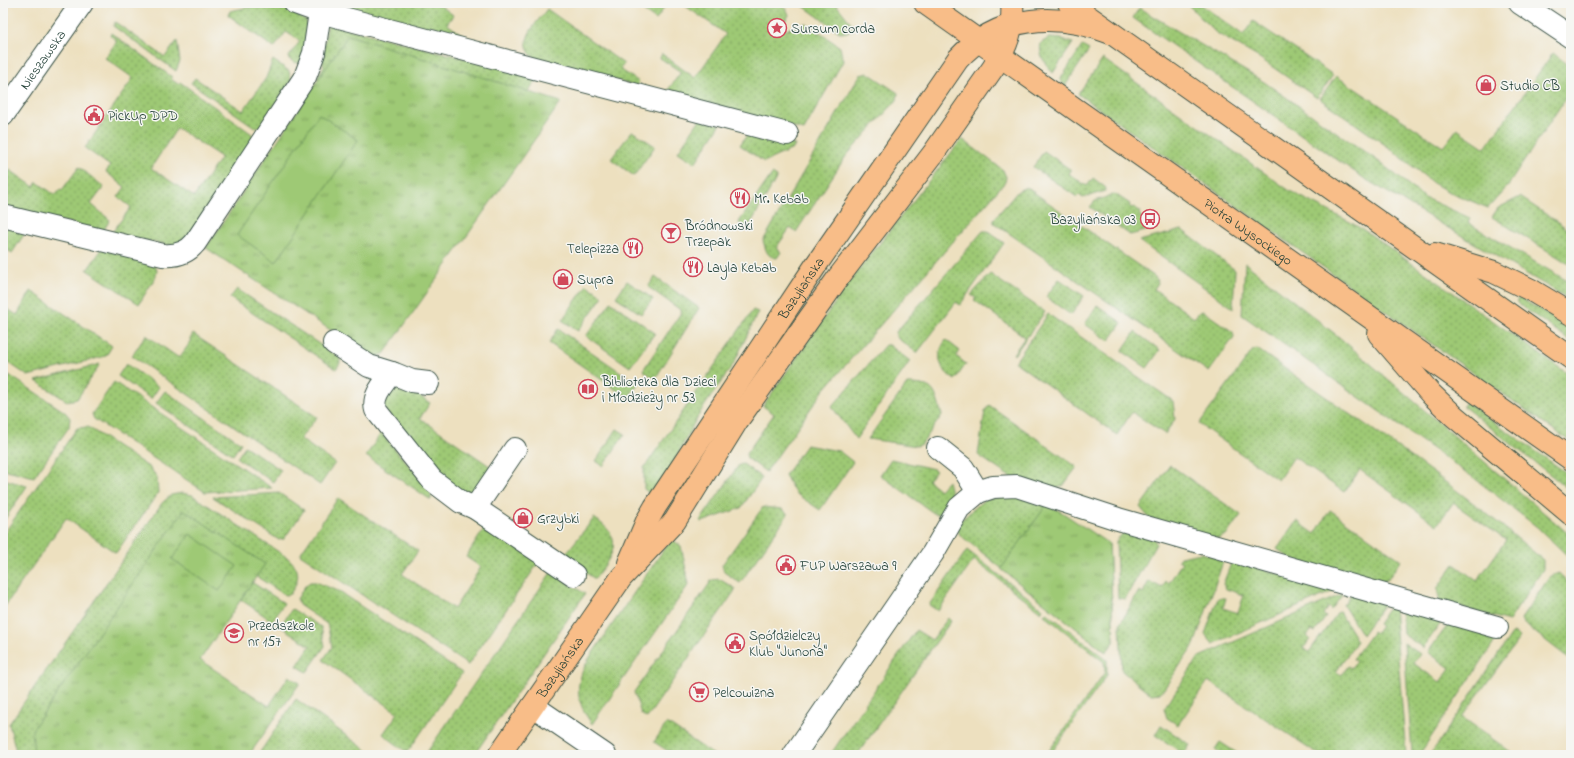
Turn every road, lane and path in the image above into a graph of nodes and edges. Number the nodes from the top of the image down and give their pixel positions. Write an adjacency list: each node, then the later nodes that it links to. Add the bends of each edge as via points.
1 (82, 3): 13 (street, Nieszawska)
2 (295, 3): 7 (street)
3 (925, 3): 11 (main road, Piotra Wysockiego)
4 (1012, 3): 8 (main road, Bazyliańska)
5 (1069, 3): 9 (main road)
6 (1520, 3): 10 (street)
7 (320, 12): 14 (street); 15 (street, via 314,53 305,76 195,243 188,249 174,256 163,255)
8 (1012, 25): 9 (main road, Bazyliańska, via 1041,19 1057,19); 11 (main road, Bazyliańska); 12 (main road, Bazyliańska)
9 (1111, 33): 16 (main road)
10 (1571, 37)
11 (978, 40): 12 (main road, Piotra Wysockiego); 30 (main road, Bazyliańska, via 958,59 654,507)
12 (1001, 56): 17 (main road, Piotra Wysockiego); 30 (main road, Bazyliańska, via 937,149 838,278 737,421 675,521)
13 (3, 115)
14 (787, 134)
15 (3, 216)
16 (1407, 242): 18 (main road, via 1437,255 1494,272); 20 (main road)
17 (1354, 306): 25 (main road, Piotra Wysockiego); 28 (main road, via 1431,394)
18 (1571, 314)
19 (334, 343): 21 (street, via 369,366)
20 (1571, 358)
21 (392, 373): 22 (street, via 412,381); 27 (street, via 375,400 378,414 432,480)
22 (428, 383)
23 (938, 448): 26 (street, via 963,468)
24 (515, 449): 27 (street)
25 (1571, 459)
26 (978, 492): 31 (street, via 997,486 1017,486 1118,519); 35 (street, via 959,508 933,553)
27 (475, 508): 29 (street)
28 (1571, 514)
29 (574, 575)
30 (621, 578): 32 (main road, Bazyliańska)
31 (1497, 627)
32 (533, 706): 33 (main road, Bazyliańska); 34 (street)
33 (499, 755)
34 (605, 755)
35 (794, 755)

